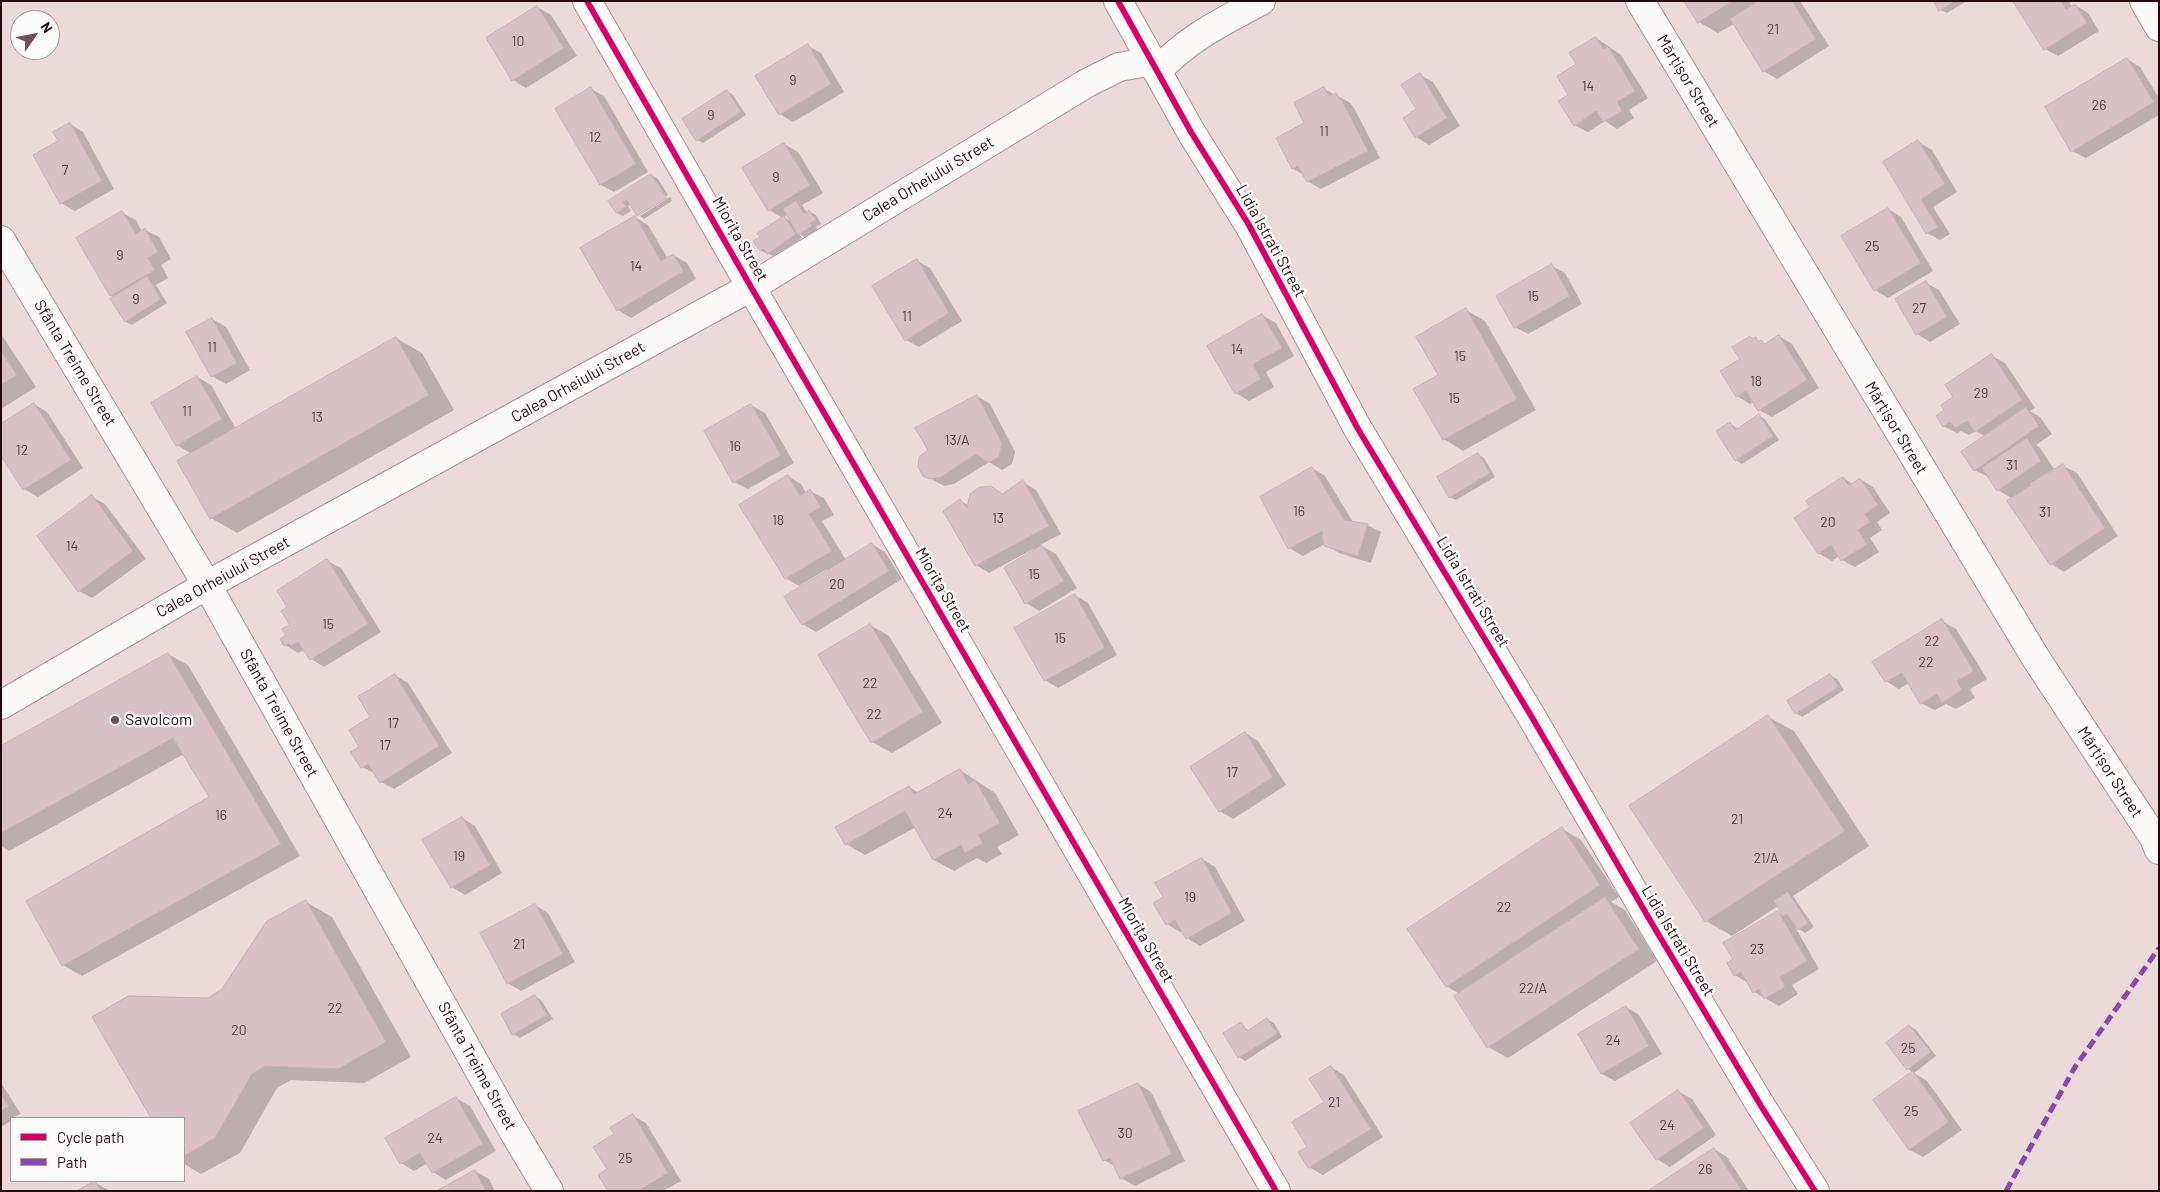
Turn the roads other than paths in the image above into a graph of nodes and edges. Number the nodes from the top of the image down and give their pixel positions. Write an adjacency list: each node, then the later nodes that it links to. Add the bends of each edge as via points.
1 (587, 1): 9 (street, Miorița Street)
2 (1118, 1): 7 (street, Lidia Istrati Street)
3 (1261, 1): 7 (street, via 1197,36)
4 (1640, 1): 12 (street, Mărțișor Street, via 2032,651)
5 (2144, 1): 6 (street)
6 (2159, 27)
7 (1155, 66): 9 (street, Calea Orheiului Street, via 1119,67 1087,83); 15 (street, Lidia Istrati Street, via 1191,132 1249,225 1358,428 1761,1106)
8 (1, 240): 10 (street, Sfânta Treime Street)
9 (751, 287): 10 (street, Calea Orheiului Street); 14 (street, Miorița Street)
10 (207, 585): 11 (street, Calea Orheiului Street); 13 (street, Sfânta Treime Street)
11 (1, 705)
12 (2159, 850)
13 (549, 1191)
14 (1276, 1191)
15 (1815, 1191)

